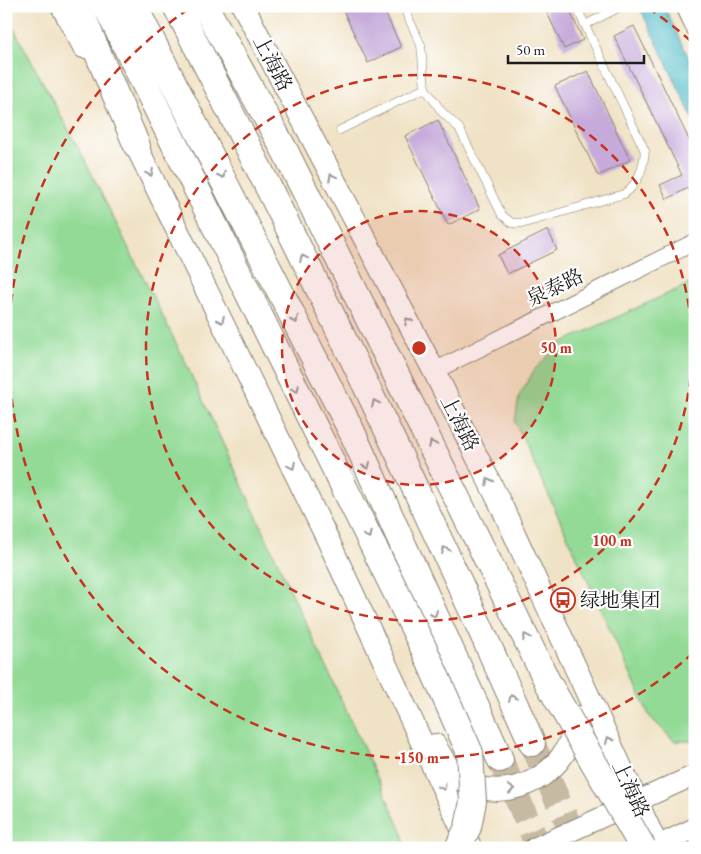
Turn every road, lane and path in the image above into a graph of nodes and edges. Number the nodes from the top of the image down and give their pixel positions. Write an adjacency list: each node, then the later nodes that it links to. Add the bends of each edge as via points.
1 (62, 6): 17 (main road)
2 (78, 6): 17 (highway)
3 (106, 6): 29 (highway, one-way to 29, bridge, via 424,649 470,753 473,801 468,827)
4 (134, 6): 24 (highway, one-way to 24, via 352,432)
5 (176, 6): 23 (highway, one-way to 5, via 368,389)
6 (205, 6): 18 (highway)
7 (219, 6): 18 (highway)
8 (243, 6): 20 (main road, 上海路, one-way to 8)
9 (404, 6): 15 (lane, via 421,45)
10 (576, 6): 13 (lane)
11 (622, 6): 13 (lane)
12 (684, 6): 14 (street)
13 (585, 25): 15 (lane, via 645,150 635,185 624,194 525,223 512,223 502,215 459,128 442,112)
14 (695, 29)
15 (425, 88): 16 (lane)
16 (340, 130)
17 (137, 146): 22 (main road, one-way to 22)
18 (285, 151): 28 (highway, one-way to 18, bridge, via 548,683)
19 (695, 242): 20 (street, 泉泰路)
20 (434, 370): 21 (main road, 上海路, one-way to 20)
21 (502, 507): 22 (main road, one-way to 21, via 442,758 460,779 492,791 522,787 542,776 561,757 573,737 580,711 574,678); 26 (main road, 上海路, one-way to 21)
22 (327, 538): 30 (main road, one-way to 30)
23 (532, 742)
24 (500, 759)
25 (695, 775): 26 (street)
26 (637, 802): 28 (main road, 上海路); 31 (street)
27 (695, 828): 28 (street)
28 (653, 847)
29 (458, 848)
30 (471, 848)
31 (534, 848)

